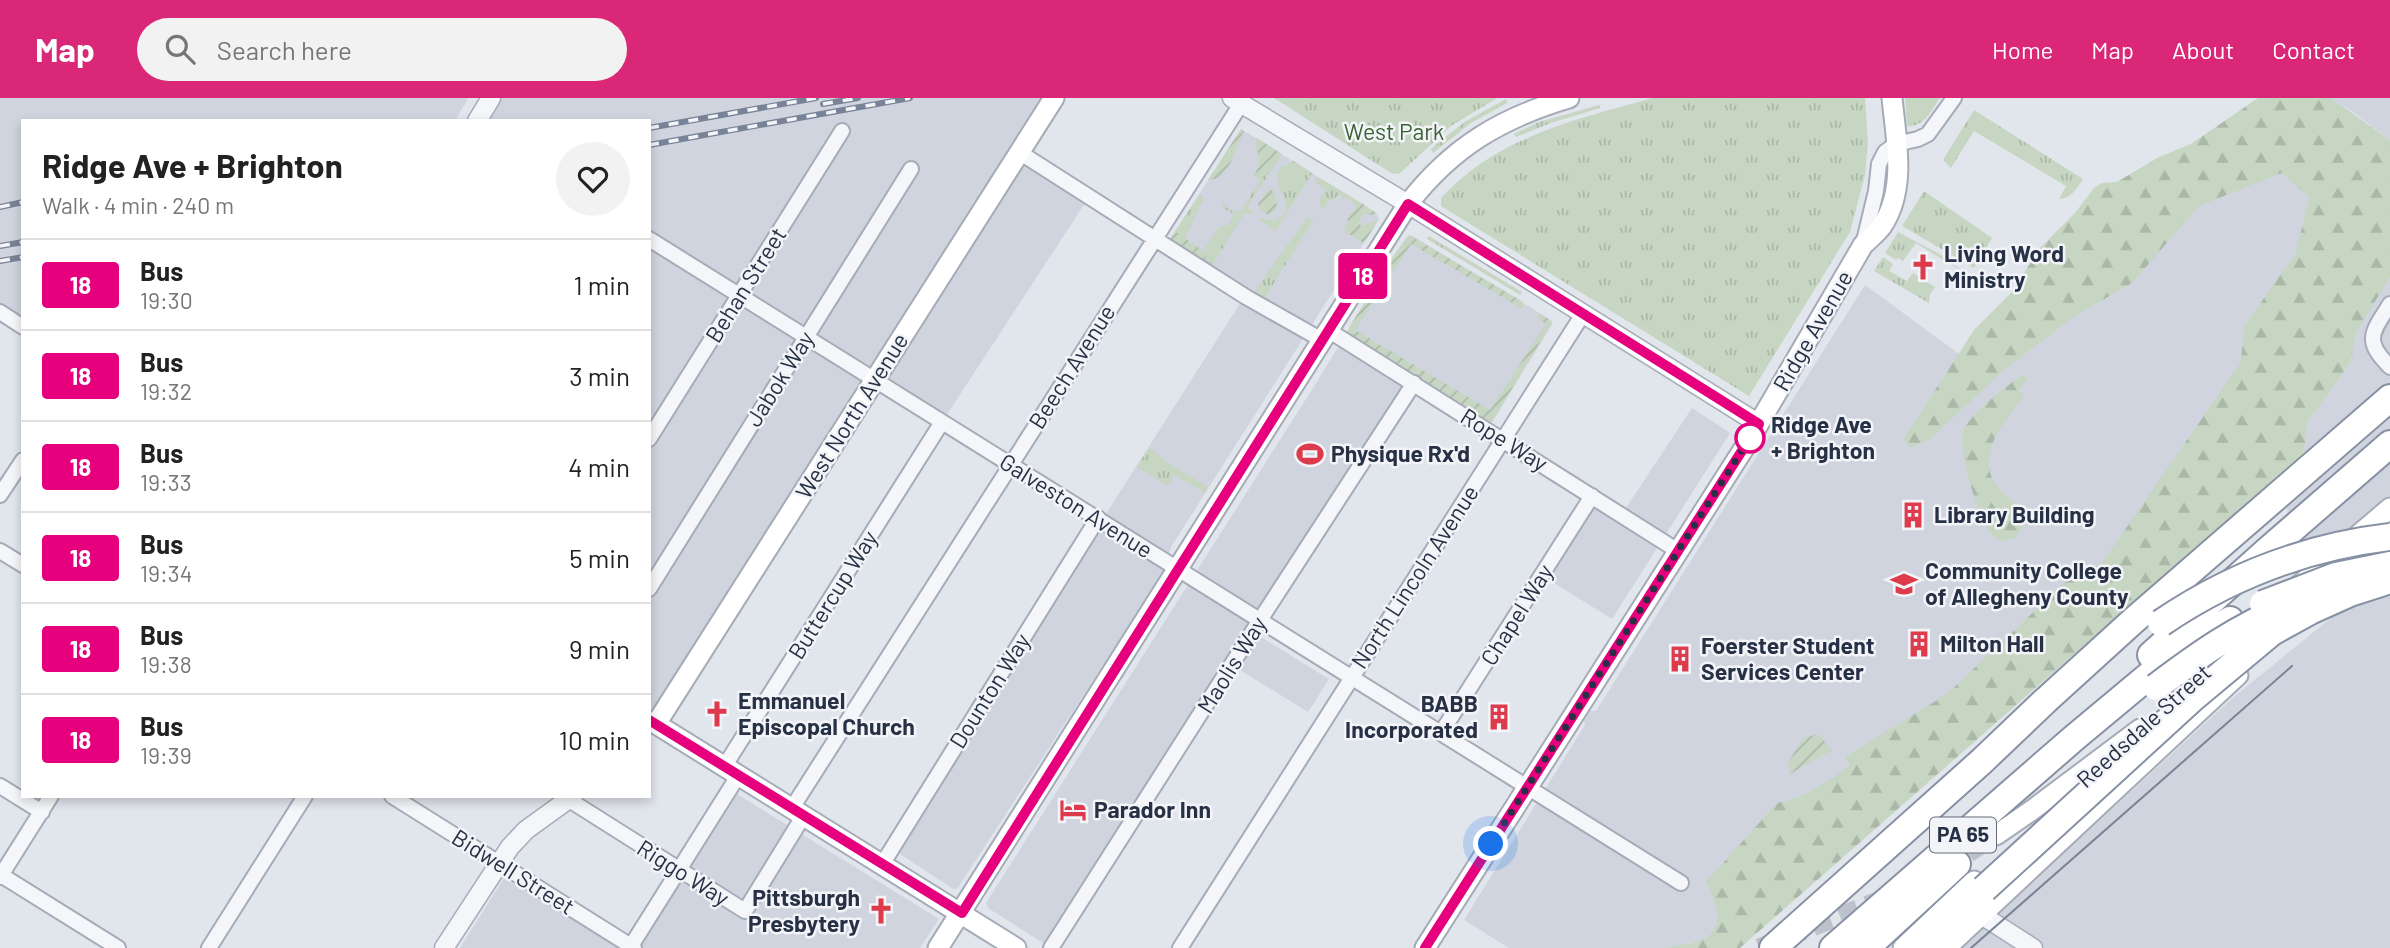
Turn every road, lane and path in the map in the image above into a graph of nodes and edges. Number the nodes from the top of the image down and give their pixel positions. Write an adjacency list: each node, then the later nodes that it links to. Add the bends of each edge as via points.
1 (491, 98): 7 (street)
2 (1054, 98): 10 (main road, West North Avenue)
3 (1569, 98): 12 (main road, via 1493,127 1443,165)
4 (1892, 98): 9 (main road, Ridge Avenue)
5 (1954, 98): 9 (street, via 1928,134)
6 (1236, 101): 12 (street); 13 (street, Beech Avenue)
7 (478, 119)
8 (842, 131): 15 (street, Behan Street)
9 (1896, 144): 27 (main road, Ridge Avenue, via 1896,189 1891,208 1881,228 1863,245)
10 (1019, 152): 13 (street, Rope Way); 23 (main road, West North Avenue)
11 (911, 169): 21 (street, Jabok Way)
12 (1408, 204): 18 (street); 20 (main road)
13 (1155, 237): 20 (street, Rope Way, via 1239,293); 32 (street, Beech Avenue)
14 (651, 240): 15 (street, Galveston Avenue)
15 (738, 296): 21 (street, Galveston Avenue); 28 (street, Behan Street)
16 (2390, 304): 22 (street, via 2373,332 2372,344)
17 (0, 312): 19 (street)
18 (1583, 314): 27 (street); 29 (street, North Lincoln Avenue)
19 (21, 326)
20 (1325, 335): 24 (street, Rope Way); 42 (main road)
21 (806, 338): 23 (street, Galveston Avenue); 44 (street, Jabok Way)
22 (2390, 367)
23 (874, 380): 26 (street, Galveston Avenue); 47 (main road, West North Avenue)
24 (1414, 383): 29 (street, Rope Way); 45 (street, Maolis Way)
25 (2390, 398): 51 (highway, via 2094,656)
26 (942, 422): 32 (street, Galveston Avenue); 52 (street, Buttercup Way)
27 (1759, 424): 39 (main road, Ridge Avenue)
28 (651, 436)
29 (1503, 439): 34 (street, Rope Way); 46 (street, North Lincoln Avenue)
30 (2390, 444): 50 (highway, via 2128,676)
31 (21, 463): 33 (street)
32 (1010, 466): 36 (street, Galveston Avenue); 61 (street, Beech Avenue)
33 (0, 495)
34 (1592, 496): 39 (street, Rope Way); 49 (street, Chapel Way)
35 (2390, 508): 48 (main road, Reedsdale Street)
36 (1098, 518): 42 (street, Galveston Avenue); 64 (street, Dounton Way)
37 (2390, 535): 51 (highway, bridge, via 2304,553 2200,598 2114,656); 68 (main road, Reedsdale Street)
38 (0, 551): 40 (street)
39 (1678, 551): 54 (main road, Ridge Avenue)
40 (21, 564)
41 (2390, 565): 50 (highway, bridge, via 2336,576 2230,620 2152,673)
42 (1177, 569): 45 (street, Galveston Avenue); 69 (main road)
43 (2390, 578): 68 (highway, bridge, via 2272,632 2194,697); 81 (highway, bridge, via 2328,591 2283,608 2198,656 2155,687)
44 (651, 586)
45 (1260, 620): 46 (street, Galveston Avenue); 76 (street, Maolis Way)
46 (1351, 677): 49 (street, Galveston Avenue); 77 (street, North Lincoln Avenue)
47 (651, 726): 52 (main road)
48 (2140, 729): 62 (main road); 82 (main road, Reedsdale Street)
49 (1441, 733): 54 (street, Galveston Avenue)
50 (2074, 738): 80 (highway, PA 65)
51 (1982, 761): 79 (highway, PA 65)
52 (731, 772): 61 (main road); 65 (street, Buttercup Way)
53 (0, 786): 60 (street)
54 (1528, 786): 67 (street, Galveston Avenue); 78 (main road, Ridge Avenue)
55 (50, 798): 60 (street)
56 (304, 798): 72 (street)
57 (395, 798): 63 (street, Bidwell Street)
58 (567, 798): 63 (street, via 526,830)
59 (570, 798): 65 (street, Riggo Way)
60 (42, 812): 66 (street)
61 (798, 812): 64 (main road); 65 (street, Riggo Way, via 745,911)
62 (1996, 835)
63 (498, 863): 70 (street, Bidwell Street); 73 (street)
64 (883, 863): 69 (main road)
65 (679, 871): 70 (street, Buttercup Way)
66 (1, 876): 71 (street)
67 (1681, 883)
68 (1982, 902): 83 (highway); 84 (main road, Reedsdale Street); 85 (street)
69 (962, 913): 74 (main road); 75 (main road)
70 (632, 947)
71 (118, 948)
72 (209, 948)
73 (444, 948)
74 (938, 948)
75 (1016, 948)
76 (1051, 948)
77 (1180, 948)
78 (1425, 948)
79 (1773, 948)
80 (1833, 948)
81 (1866, 948)
82 (1903, 948)
83 (1922, 948)
84 (1946, 948)
85 (2033, 948)

